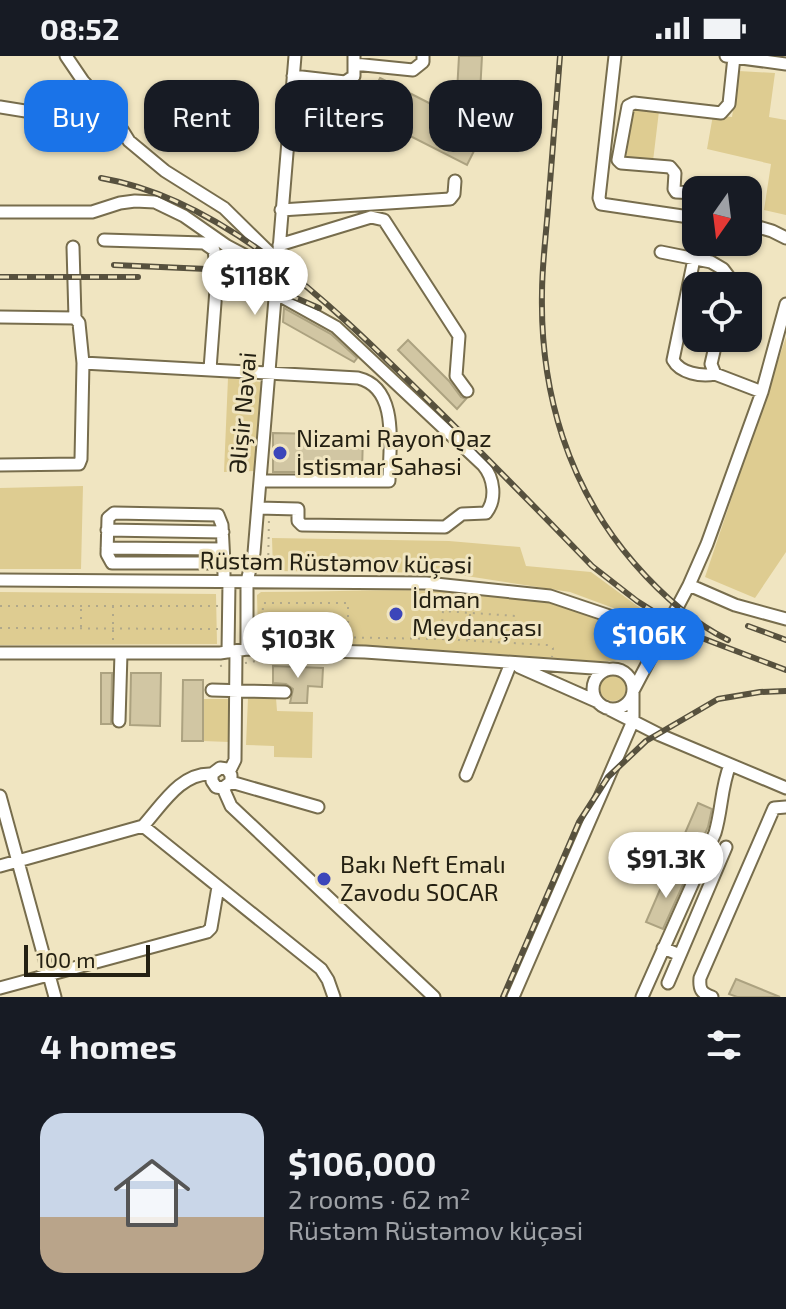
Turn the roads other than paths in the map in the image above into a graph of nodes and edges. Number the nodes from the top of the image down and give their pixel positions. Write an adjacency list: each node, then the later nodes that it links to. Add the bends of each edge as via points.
1 (66, 56): 11 (street)
2 (295, 56): 10 (street, Əlişir Nəvai)
3 (423, 56): 8 (street, via 413,70)
4 (615, 56): 19 (street, via 601,204)
5 (726, 56): 6 (street)
6 (734, 57): 9 (street); 16 (street, via 729,104 721,113 628,106 618,160 670,167 674,189)
7 (354, 60): 8 (street); 10 (street, via 354,76 345,82)
8 (382, 61)
9 (786, 64)
10 (293, 76): 17 (street, Əlişir Nəvai)
11 (82, 80)
12 (0, 107): 13 (street)
13 (24, 111)
14 (128, 140): 27 (street, via 165,171 224,208)
15 (455, 181): 17 (street, via 450,199)
16 (682, 192)
17 (281, 210): 23 (street, Əlişir Nəvai)
18 (0, 212): 27 (street, via 92,212 120,203 155,202 227,246)
19 (682, 216)
20 (762, 228): 21 (street)
21 (786, 238)
22 (104, 240): 35 (street, via 204,243 214,250)
23 (279, 245): 27 (street, Əlişir Nəvai); 38 (street, via 371,217 384,220 459,336 456,376)
24 (73, 247): 32 (street)
25 (661, 252): 26 (street)
26 (694, 259): 28 (street); 37 (street, via 673,360 681,370)
27 (277, 266): 29 (street, Əlişir Nəvai)
28 (725, 272)
29 (275, 293): 36 (street, Əlişir Nəvai); 42 (street, via 336,327 483,465 492,480 492,504 486,513 462,514 445,527 302,525 298,509)
30 (785, 312): 39 (street)
31 (0, 317): 32 (street)
32 (75, 318): 34 (street)
33 (714, 352): 37 (street)
34 (83, 363): 35 (street); 40 (street, via 79,464)
35 (210, 369): 36 (street)
36 (269, 372): 41 (street, Əlişir Nəvai); 41 (street, via 373,382 385,399 389,420 389,481)
37 (715, 374): 39 (street)
38 (467, 391)
39 (762, 392): 51 (street)
40 (0, 465)
41 (260, 481): 42 (street, Əlişir Nəvai)
42 (264, 508): 49 (street, Əlişir Nəvai)
43 (107, 530): 44 (street); 44 (street, via 114,513 215,514); 45 (street)
44 (223, 532): 46 (street)
45 (107, 548): 46 (street); 47 (street, via 112,563)
46 (223, 549): 47 (street)
47 (224, 563): 50 (street)
48 (0, 580): 50 (street, Rüstəm Rüstəmov küçəsi)
49 (247, 581): 50 (street, Rüstəm Rüstəmov küçəsi); 53 (street, Rüstəm Rüstəmov küçəsi, via 412,583 524,592 560,598); 55 (street, Əlişir Nəvai)
50 (226, 582): 55 (street)
51 (689, 585): 52 (street); 53 (street)
52 (786, 619)
53 (663, 634): 61 (street)
54 (117, 649): 55 (street); 56 (street); 64 (street)
55 (237, 650): 57 (street, via 365,652); 60 (street)
56 (0, 653)
57 (511, 663): 58 (street); 63 (street); 68 (street)
58 (607, 669): 61 (street, via 623,671); 63 (street, via 595,680 594,696)
59 (212, 690): 60 (street)
60 (236, 691): 62 (street); 69 (street, via 235,760)
61 (633, 691): 63 (street, via 620,708); 65 (street)
62 (285, 692)
63 (602, 705): 65 (street)
64 (119, 721)
65 (633, 721): 66 (street); 89 (street)
66 (730, 765): 70 (street); 78 (street, via 718,824)
67 (212, 774): 69 (street, via 214,784); 69 (street, via 220,768); 74 (street, via 184,781)
68 (466, 775)
69 (228, 781): 72 (street); 88 (street, via 231,806)
70 (786, 788)
71 (0, 796): 76 (street)
72 (318, 807)
73 (786, 807): 91 (street, via 774,808 700,978 699,987)
74 (143, 826): 76 (street); 80 (street)
75 (726, 847): 79 (street)
76 (17, 861): 77 (street); 83 (street)
77 (0, 866)
78 (700, 866): 79 (street); 81 (street)
79 (712, 881): 82 (street)
80 (218, 887): 83 (street, via 207,932); 87 (street, via 321,969)
81 (663, 948): 82 (street); 90 (street)
82 (680, 955): 84 (street)
83 (49, 974): 85 (street); 86 (street)
84 (668, 983)
85 (0, 988)
86 (55, 997)
87 (334, 997)
88 (434, 997)
89 (513, 997)
90 (642, 997)
91 (712, 997)

